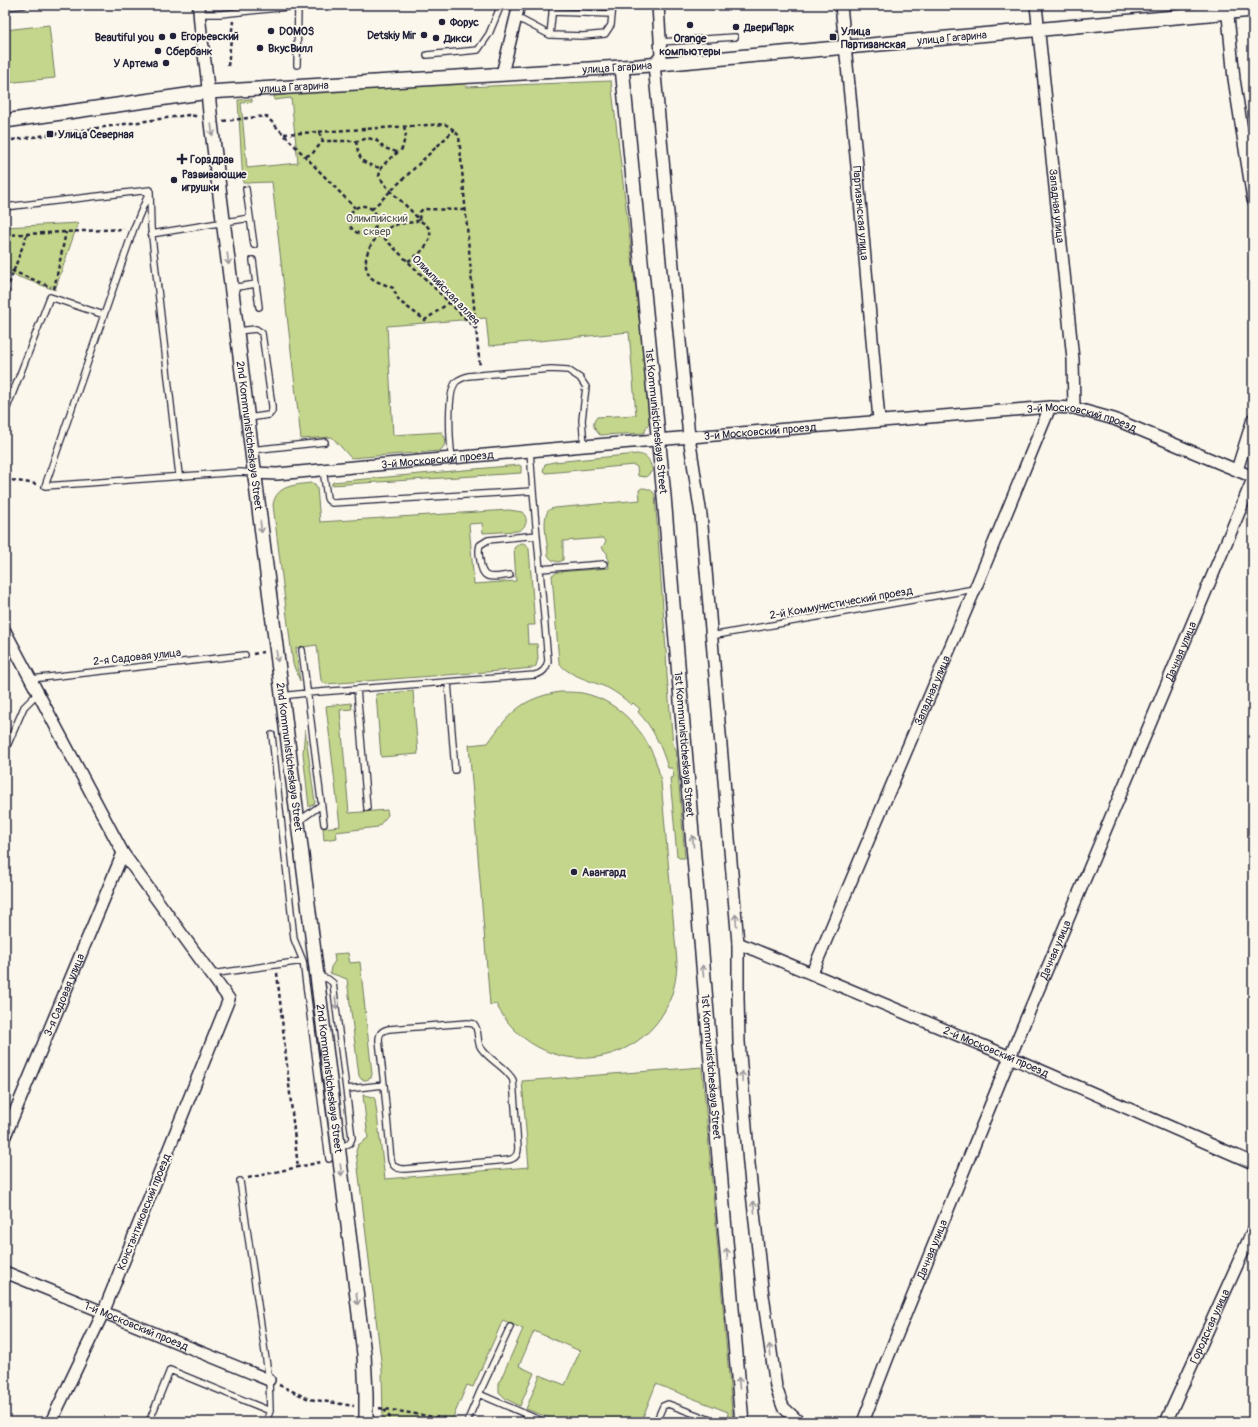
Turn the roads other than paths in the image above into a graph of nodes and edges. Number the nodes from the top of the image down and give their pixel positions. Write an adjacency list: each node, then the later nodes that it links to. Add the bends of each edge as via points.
1 (24, 5): 10 (lane)
2 (299, 5): 12 (lane, via 234,12); 24 (lane)
3 (501, 5): 22 (lane, via 489,34 478,50)
4 (519, 5): 16 (street)
5 (553, 5): 14 (lane)
6 (613, 5): 15 (lane)
7 (658, 5): 20 (street)
8 (841, 5): 21 (street, Партизанская улица)
9 (1036, 5): 17 (street, Западная улица)
10 (5, 7)
11 (1227, 9): 13 (street, улица Гагарина); 17 (street, улица Гагарина); 31 (street, via 1234,79)
12 (199, 10): 27 (street)
13 (1253, 10)
14 (552, 12): 15 (lane); 18 (lane)
15 (612, 14): 18 (lane, via 611,25 605,34)
16 (516, 17): 18 (lane); 26 (street)
17 (1038, 30): 21 (street, улица Гагарина); 44 (street, Западная улица, via 1073,359)
18 (550, 35)
19 (735, 37): 20 (lane)
20 (660, 42): 23 (street, via 661,56)
21 (844, 48): 23 (street, улица Гагарина); 48 (street, Партизанская улица)
22 (426, 55)
23 (654, 64): 25 (street, улица Гагарина); 49 (street)
24 (297, 65)
25 (622, 67): 26 (street, улица Гагарина); 50 (street, 1st Kommunisticheskaya Street)
26 (502, 74): 27 (street, улица Гагарина)
27 (208, 92): 28 (street, улица Гагарина); 34 (street, 2nd Kommunisticheskaya Street, one-way to 34)
28 (5, 120)
29 (246, 189): 33 (lane)
30 (150, 190): 32 (lane); 35 (lane); 41 (lane)
31 (1253, 200)
32 (5, 207)
33 (250, 218): 34 (lane); 36 (lane)
34 (223, 221): 35 (lane); 39 (street, 2nd Kommunisticheskaya Street, one-way to 39)
35 (151, 234): 59 (lane)
36 (254, 245)
37 (254, 260): 38 (lane)
38 (256, 284): 39 (lane); 40 (lane)
39 (231, 288): 42 (street, 2nd Kommunisticheskaya Street)
40 (259, 307)
41 (104, 315): 45 (lane, via 50,297); 59 (lane, via 45,486)
42 (237, 331): 46 (street, 2nd Kommunisticheskaya Street); 46 (lane, via 256,329 262,333 272,406 269,415)
43 (1050, 407): 44 (street, 3-й Московский проезд); 48 (street, 3-й Московский проезд); 66 (street, Западная улица)
44 (1074, 408): 57 (street, 3-й Московский проезд, via 1114,419)
45 (5, 414)
46 (247, 418): 53 (street, 2nd Kommunisticheskaya Street)
47 (1253, 419): 57 (street)
48 (879, 420): 49 (street, 3-й Московский проезд)
49 (689, 437): 50 (street, 3-й Московский проезд); 68 (street, via 703,536)
50 (659, 439): 52 (street, 3-й Московский проезд); 113 (street, 1st Kommunisticheskaya Street, one-way to 50)
51 (325, 442): 53 (lane)
52 (584, 446): 54 (street, 3-й Московский проезд); 55 (lane, via 582,420 586,387 580,378 568,370 551,369 468,376 457,381 452,388 449,433)
53 (251, 450): 58 (street, 2nd Kommunisticheskaya Street)
54 (530, 451): 55 (street, 3-й Московский проезд); 61 (lane)
55 (452, 458): 56 (street, 3-й Московский проезд)
56 (323, 470): 58 (street, 3-й Московский проезд); 61 (lane, via 327,498 332,503)
57 (1237, 470): 60 (street, 3-й Московский проезд)
58 (254, 473): 59 (lane); 76 (street, 2nd Kommunisticheskaya Street, one-way to 76)
59 (180, 475)
60 (1253, 478): 90 (street, Дачная улица)
61 (533, 490): 62 (lane)
62 (537, 535): 64 (lane); 65 (lane, via 488,540 480,544 483,573 491,577)
63 (604, 564): 64 (lane)
64 (540, 569): 72 (lane, via 548,661 546,668 535,675)
65 (510, 575)
66 (975, 589): 68 (lane, 2-й Коммунистический проезд); 87 (street, Западная улица)
67 (5, 632): 71 (street)
68 (711, 636): 85 (street, one-way to 68)
69 (302, 650): 75 (lane)
70 (245, 655): 71 (lane, 2-я Садовая улица)
71 (31, 679): 74 (street)
72 (448, 682): 73 (lane); 79 (lane)
73 (357, 689): 75 (lane); 81 (lane)
74 (38, 693): 78 (lane, via 24,707); 84 (street)
75 (307, 693): 76 (lane); 80 (lane)
76 (282, 696): 82 (street, 2nd Kommunisticheskaya Street)
77 (272, 735): 86 (lane, via 294,939)
78 (5, 751)
79 (456, 770)
80 (321, 805): 82 (lane); 83 (lane)
81 (367, 808)
82 (297, 823): 89 (street, 2nd Kommunisticheskaya Street)
83 (324, 824)
84 (123, 853): 88 (street); 93 (street, 3-я Садовая улица)
85 (738, 943): 87 (street, 2-й Московский проезд); 114 (street, one-way to 85, via 781,1402 770,1354 749,1164 739,1042)
86 (303, 961): 88 (lane); 95 (lane)
87 (812, 973): 90 (street, 2-й Московский проезд)
88 (210, 974): 100 (street, Константиновский проезд, via 229,999)
89 (316, 976): 92 (lane, one-way to 92, via 330,980 333,985); 94 (street, 2nd Kommunisticheskaya Street)
90 (1010, 1057): 96 (street, 2-й Московский проезд); 115 (street, Дачная улица)
91 (384, 1085): 91 (lane, via 379,1040 381,1032 389,1029 474,1024 480,1047 510,1074 513,1080 517,1154 508,1160 398,1169 391,1160); 92 (lane)
92 (347, 1089): 94 (lane, via 352,1138 350,1143)
93 (5, 1136)
94 (338, 1149): 108 (street, 2nd Kommunisticheskaya Street, one-way to 108, via 364,1354)
95 (330, 1160)
96 (1253, 1163)
97 (240, 1181): 102 (lane)
98 (1253, 1230): 116 (street, Городская улица)
99 (5, 1272): 100 (street, 1-й Московский проезд)
100 (103, 1313): 102 (street, 1-й Московский проезд); 105 (street, Константиновский проезд)
101 (510, 1327): 103 (lane)
102 (269, 1380): 104 (lane)
103 (479, 1394): 109 (lane); 110 (lane)
104 (270, 1411): 106 (lane, via 170,1370); 107 (lane)
105 (51, 1422)
106 (149, 1422)
107 (266, 1422)
108 (366, 1422)
109 (467, 1422)
110 (544, 1422)
111 (656, 1422): 112 (lane, via 663,1406 668,1404)
112 (712, 1422)
113 (742, 1422)
114 (799, 1422)
115 (863, 1422)
116 (1166, 1422)

